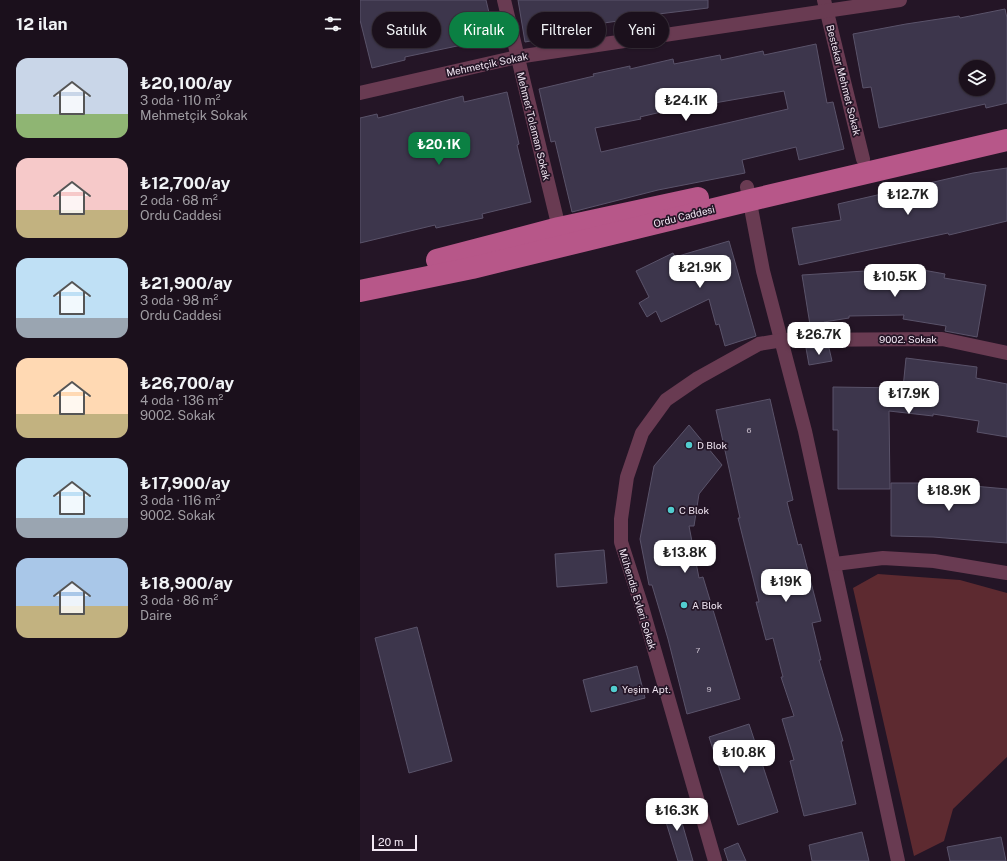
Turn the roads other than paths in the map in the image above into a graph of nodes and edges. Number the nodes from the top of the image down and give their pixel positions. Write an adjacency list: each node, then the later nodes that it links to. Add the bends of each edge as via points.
1 (504, 0): 4 (street, Mehmet Tolaman Sokak)
2 (900, 0): 3 (street, Mehmetçik Sokak)
3 (825, 5): 4 (street, Mehmetçik Sokak); 8 (street, Bestekar Mehmet Sokak)
4 (517, 57): 5 (street, Mehmetçik Sokak); 10 (street, Mehmet Tolaman Sokak)
5 (360, 93)
6 (1007, 128): 8 (main road, Ordu Caddesi)
7 (1007, 140): 9 (main road, Ordu Caddesi)
8 (863, 159): 9 (main road, Ordu Caddesi)
9 (749, 193): 10 (main road, Ordu Caddesi); 12 (main road, Ordu Caddesi, via 472,268); 13 (street, via 763,271)
10 (559, 228): 11 (main road, Ordu Caddesi, via 462,255)
11 (360, 277)
12 (360, 291)
13 (783, 340): 14 (street, 9002. Sokak, via 942,338); 15 (street); 17 (street, Mühendis Evleri Sokak, via 759,344 698,378 666,400 642,433 627,476 621,519 621,542)
14 (1007, 353)
15 (835, 564): 16 (street, via 883,558 934,561); 18 (street)
16 (1007, 573)
17 (714, 861)
18 (898, 861)

